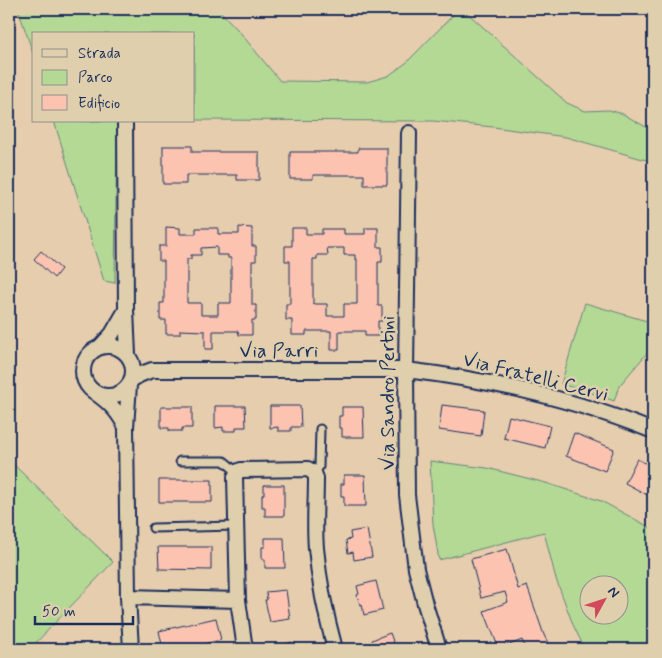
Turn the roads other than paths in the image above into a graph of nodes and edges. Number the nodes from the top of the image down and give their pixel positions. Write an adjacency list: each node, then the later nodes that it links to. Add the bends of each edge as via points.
1 (126, 122): 3 (street)
2 (410, 133): 7 (street, Via Sandro Pertini)
3 (126, 310): 4 (street); 5 (street)
4 (101, 346): 5 (street, via 116,347); 9 (street, via 88,354 82,368 86,383)
5 (128, 356): 6 (street, Via Parri, via 140,366); 8 (street, via 133,367)
6 (152, 370): 7 (street, Via Parri); 8 (street, Via Parri)
7 (406, 370): 12 (street, Via Fratelli Cervi, via 499,385 581,405); 23 (street, Via Sandro Pertini, via 407,495 411,534 418,578)
8 (130, 383): 9 (street, via 114,395); 10 (street)
9 (96, 393): 10 (street, via 109,403)
10 (126, 427): 18 (street)
11 (320, 429): 15 (lane, via 319,467)
12 (653, 431)
13 (180, 461): 14 (lane, via 224,461)
14 (237, 472): 15 (street); 16 (street)
15 (314, 472): 22 (street, via 316,546 321,588)
16 (236, 526): 17 (lane); 19 (street)
17 (153, 528)
18 (128, 597): 19 (street); 20 (street)
19 (238, 600): 21 (street)
20 (131, 649)
21 (245, 649)
22 (335, 649)
23 (439, 649)

